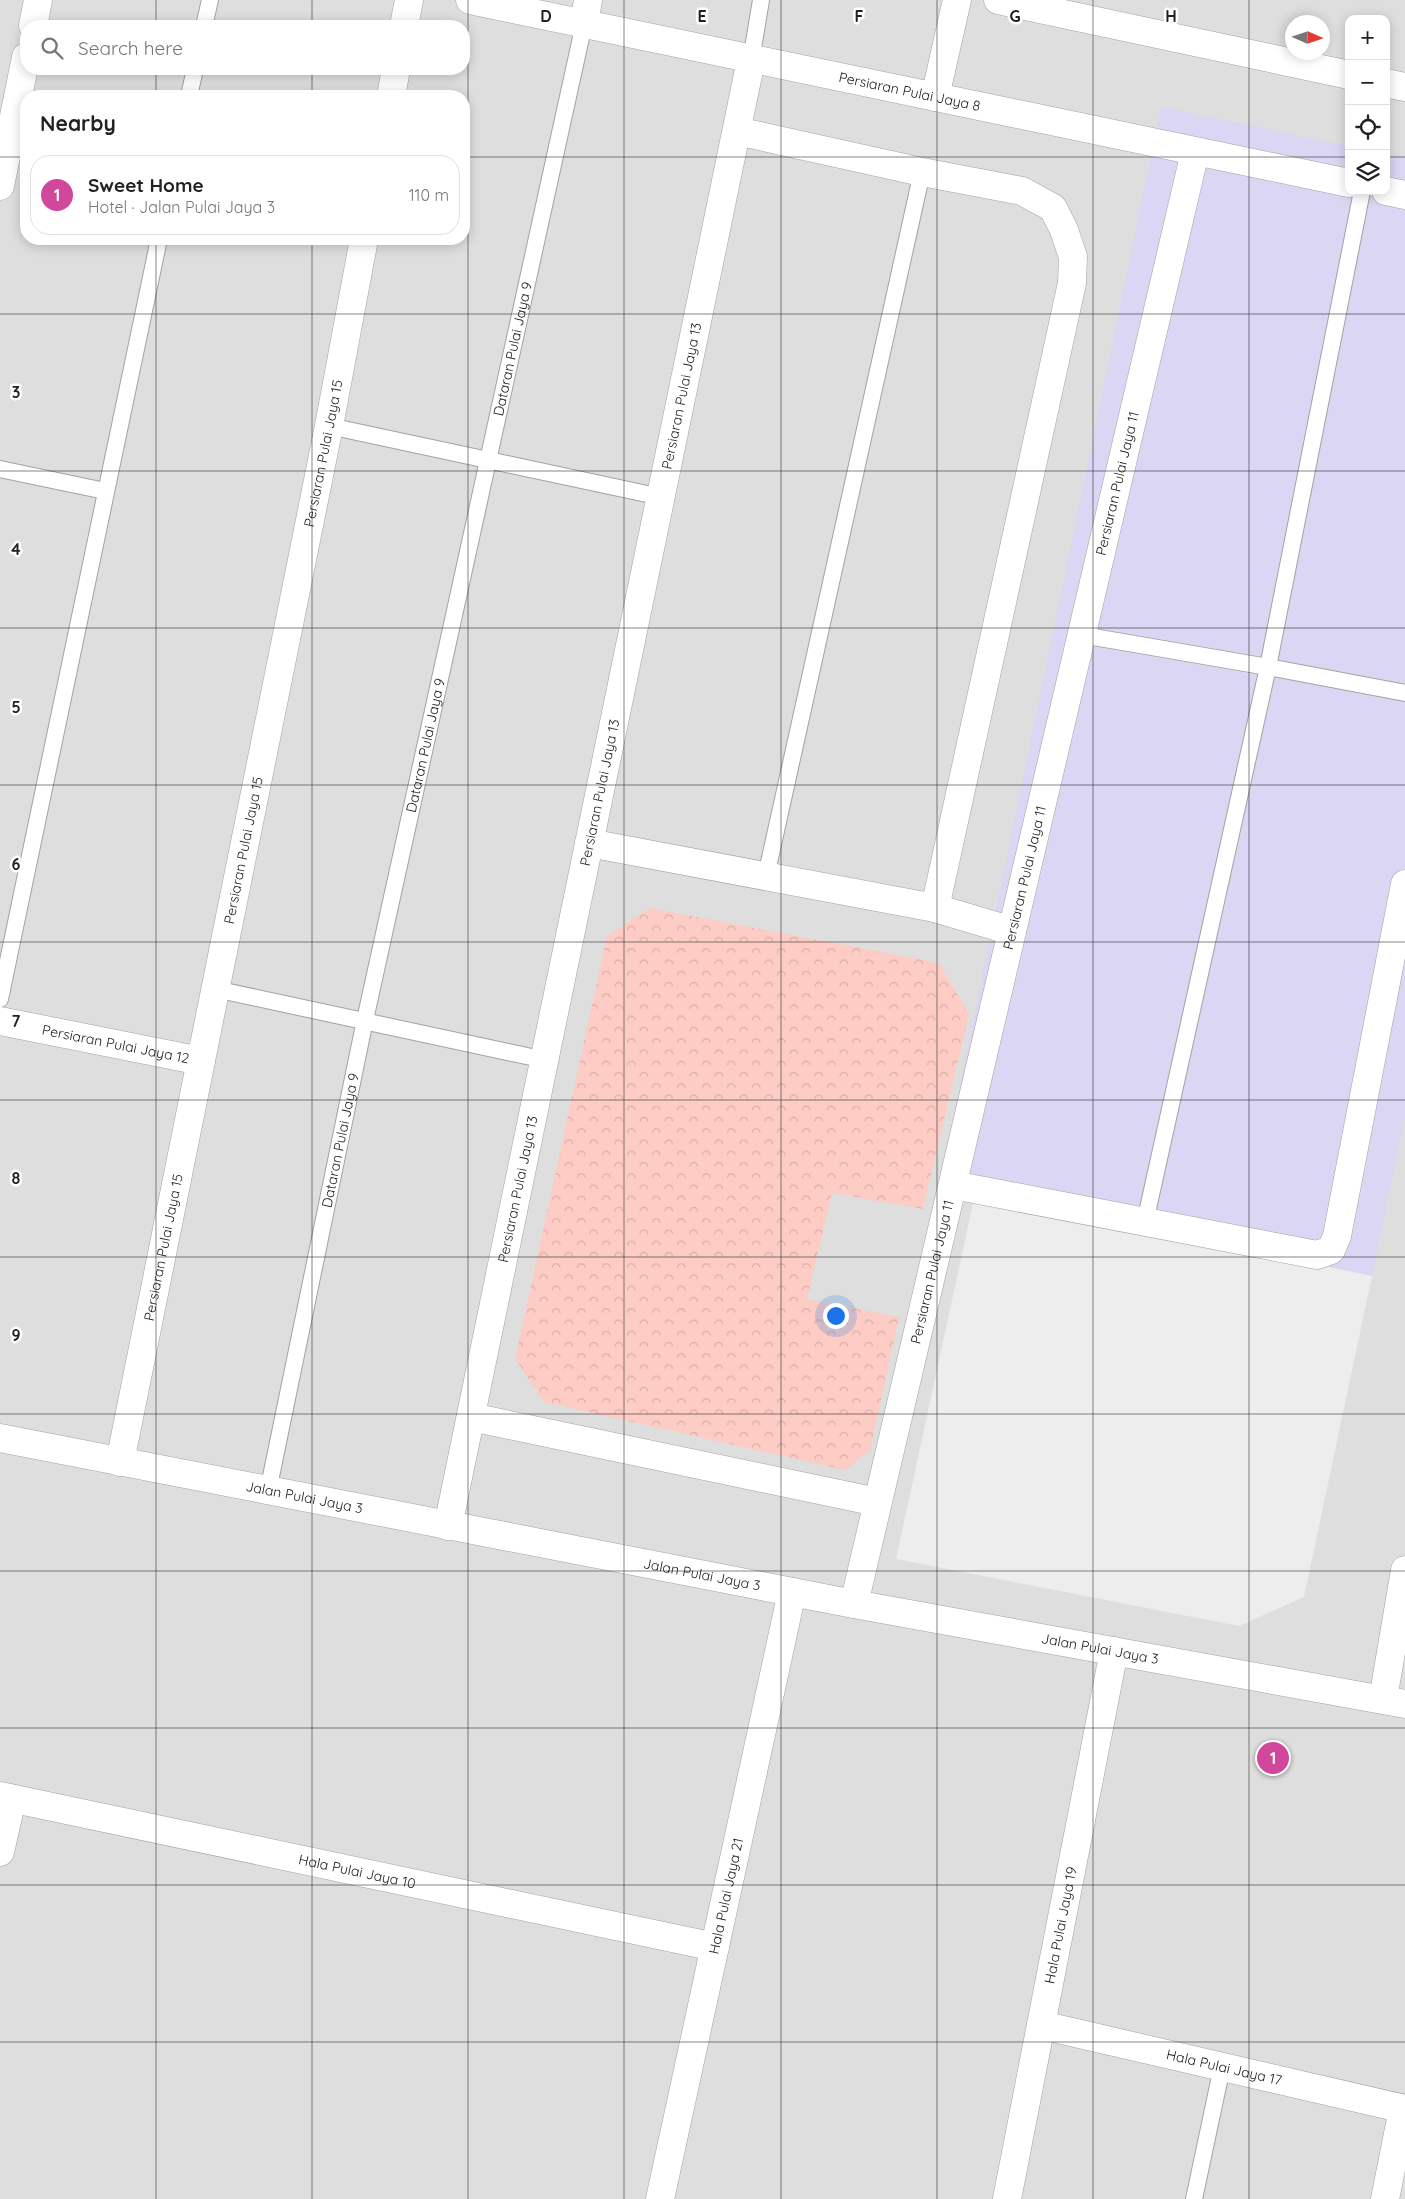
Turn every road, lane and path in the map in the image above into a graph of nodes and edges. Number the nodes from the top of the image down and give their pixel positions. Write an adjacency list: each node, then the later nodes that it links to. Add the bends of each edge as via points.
1 (38, 0): 9 (street)
2 (210, 0): 10 (lane)
3 (409, 0): 11 (street)
4 (470, 0): 8 (street, Persiaran Pulai Jaya 8)
5 (761, 0): 12 (lane)
6 (957, 0): 21 (street)
7 (998, 0): 13 (street)
8 (586, 12): 12 (street, Persiaran Pulai Jaya 8); 33 (lane, Dataran Pulai Jaya 9)
9 (33, 20)
10 (205, 20)
11 (405, 20)
12 (751, 60): 21 (street, Persiaran Pulai Jaya 8); 22 (street, Persiaran Pulai Jaya 13)
13 (1345, 74)
14 (22, 75): 26 (street)
15 (194, 75): 19 (lane)
16 (395, 75): 20 (street)
17 (1390, 84): 18 (street)
18 (1405, 87)
19 (191, 90)
20 (392, 90)
21 (935, 97): 23 (street, Persiaran Pulai Jaya 8)
22 (736, 131): 24 (street); 36 (street, Persiaran Pulai Jaya 13)
23 (1195, 152): 25 (street, Persiaran Pulai Jaya 8); 37 (street, Persiaran Pulai Jaya 11)
24 (922, 172): 41 (lane); 43 (street, via 1022,191 1053,208 1073,257 1072,283)
25 (1345, 182)
26 (0, 186)
27 (1390, 192): 29 (street)
28 (1361, 195): 38 (lane)
29 (1405, 195)
30 (158, 245): 35 (lane)
31 (363, 245): 32 (street, Persiaran Pulai Jaya 15)
32 (329, 426): 33 (lane); 45 (street, Persiaran Pulai Jaya 15)
33 (486, 461): 36 (lane); 47 (lane, Dataran Pulai Jaya 9)
34 (0, 468): 35 (lane)
35 (106, 491): 46 (lane)
36 (661, 497): 40 (street, Persiaran Pulai Jaya 13)
37 (1082, 635): 38 (lane); 44 (street, Persiaran Pulai Jaya 11)
38 (1268, 667): 39 (lane); 52 (lane)
39 (1405, 693)
40 (589, 842): 41 (street); 50 (street, Persiaran Pulai Jaya 13)
41 (766, 876): 43 (street)
42 (1405, 884): 52 (street, via 1337,1236 1331,1250 1316,1255)
43 (934, 908): 44 (street)
44 (1012, 931): 51 (street, Persiaran Pulai Jaya 11)
45 (215, 989): 47 (lane); 49 (street, Persiaran Pulai Jaya 15)
46 (0, 999)
47 (365, 1020): 50 (lane); 56 (lane, Dataran Pulai Jaya 9)
48 (0, 1021): 49 (street, Persiaran Pulai Jaya 12)
49 (201, 1060): 55 (street, Persiaran Pulai Jaya 15)
50 (545, 1060): 53 (street, Persiaran Pulai Jaya 13)
51 (953, 1185): 52 (street); 57 (street, Persiaran Pulai Jaya 11)
52 (1145, 1222)
53 (471, 1417): 57 (street); 58 (street, Persiaran Pulai Jaya 13)
54 (0, 1438): 55 (street, Jalan Pulai Jaya 3)
55 (120, 1462): 56 (street, Jalan Pulai Jaya 3)
56 (268, 1491): 58 (street, Jalan Pulai Jaya 3)
57 (877, 1502): 61 (street, Persiaran Pulai Jaya 11)
58 (448, 1526): 60 (street, Jalan Pulai Jaya 3)
59 (1405, 1570): 63 (street)
60 (792, 1592): 61 (street, Jalan Pulai Jaya 3); 66 (street, Hala Pulai Jaya 21)
61 (854, 1604): 62 (street, Jalan Pulai Jaya 3)
62 (1114, 1651): 63 (street, Jalan Pulai Jaya 3); 67 (street, Hala Pulai Jaya 19)
63 (1394, 1701)
64 (6, 1798): 65 (street); 66 (street, Hala Pulai Jaya 10)
65 (0, 1852)
66 (715, 1947): 70 (street, Hala Pulai Jaya 21)
67 (1041, 2024): 68 (street, Hala Pulai Jaya 17); 71 (street, Hala Pulai Jaya 19)
68 (1222, 2067): 69 (street, Hala Pulai Jaya 17); 72 (lane)
69 (1404, 2109): 73 (street)
70 (660, 2199)
71 (1007, 2199)
72 (1194, 2199)
73 (1385, 2199)

